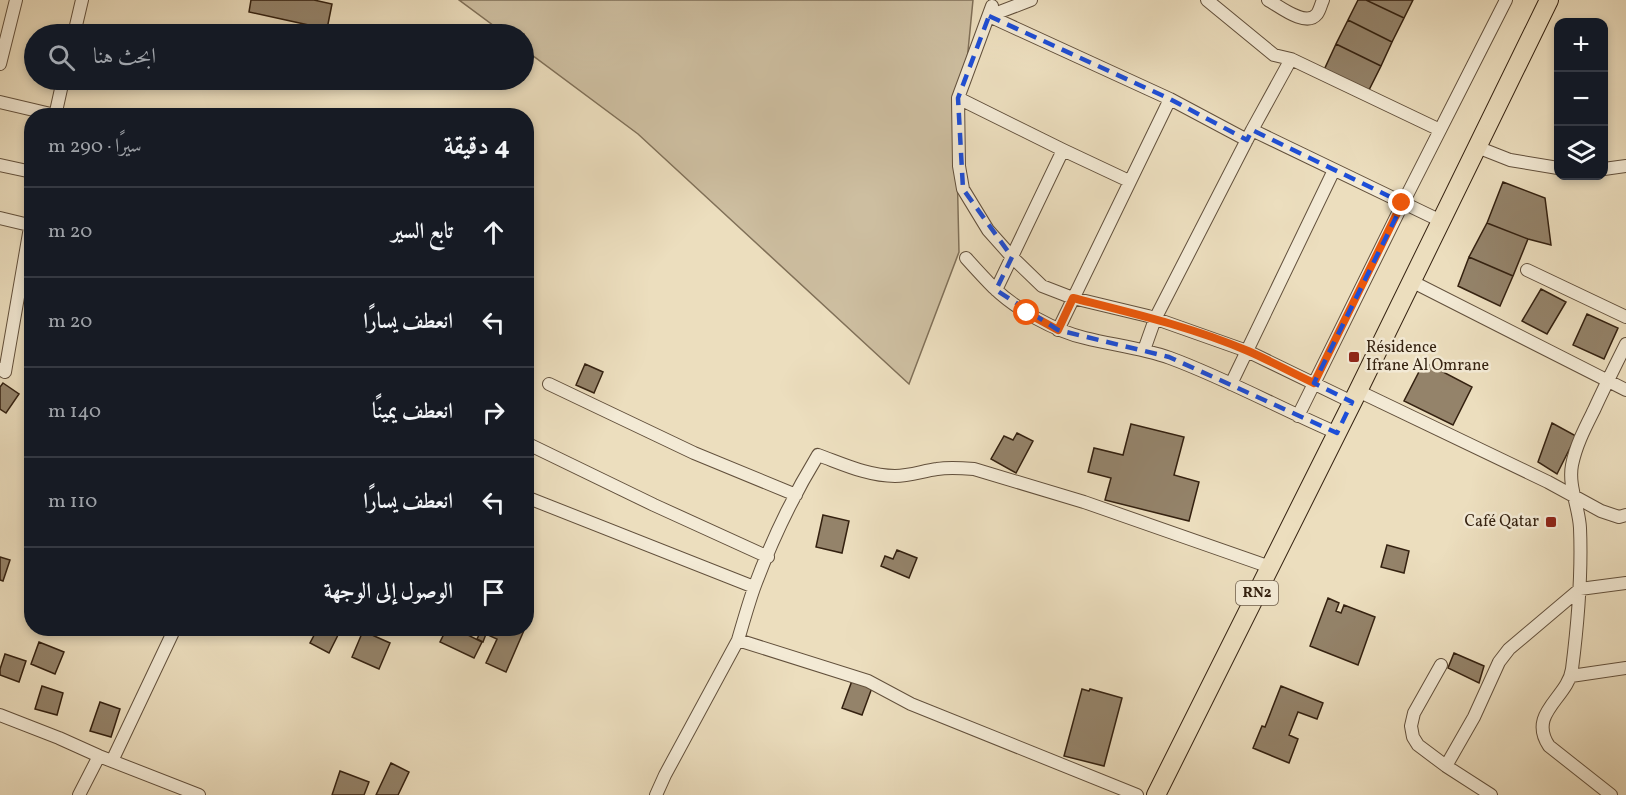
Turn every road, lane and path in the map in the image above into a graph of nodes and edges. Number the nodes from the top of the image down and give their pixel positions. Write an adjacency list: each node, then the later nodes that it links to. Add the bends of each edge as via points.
1 (16, 0): 12 (street)
2 (81, 0): 10 (street)
3 (1031, 0): 9 (street)
4 (1207, 0): 11 (street, via 1274,55)
5 (1268, 0): 6 (street, via 1309,19)
6 (1323, 0)
7 (1506, 0): 19 (street)
8 (1550, 0): 21 (highway, RN2)
9 (991, 11): 14 (street); 15 (street)
10 (76, 24)
11 (1291, 59): 19 (street); 20 (street)
12 (0, 64)
13 (61, 90): 18 (street)
14 (958, 98): 22 (street); 35 (street, via 963,189 988,230)
15 (1170, 99): 20 (street); 29 (street)
16 (0, 102): 17 (street)
17 (25, 108)
18 (57, 108)
19 (1440, 130): 30 (street)
20 (1249, 135): 28 (street); 42 (street)
21 (1477, 147): 25 (street, via 1510,160); 33 (highway, RN2)
22 (1063, 150): 29 (street); 35 (street)
23 (0, 165): 27 (street)
24 (1626, 166): 26 (street)
25 (1554, 167)
26 (1608, 168)
27 (24, 170)
28 (1334, 170): 30 (street); 46 (street)
29 (1129, 181): 40 (street)
30 (1402, 203): 33 (street); 49 (street)
31 (0, 218): 32 (street)
32 (24, 220)
33 (1441, 221): 38 (highway, RN2)
34 (24, 256): 47 (street, via 5,372)
35 (1012, 257): 39 (street); 40 (street, via 1042,286)
36 (966, 258): 39 (street)
37 (1527, 270): 41 (street)
38 (1411, 281): 48 (street); 53 (highway, RN2)
39 (996, 290): 43 (street)
40 (1073, 298): 42 (street); 43 (street)
41 (1626, 317)
42 (1155, 319): 45 (street); 46 (street)
43 (1058, 330): 45 (street)
44 (1626, 344): 48 (street)
45 (1144, 350): 51 (street)
46 (1247, 351): 49 (street); 51 (street)
47 (0, 369)
48 (1608, 381): 52 (street); 58 (street, via 1579,441 1572,466)
49 (1314, 383): 53 (street); 54 (street)
50 (549, 384): 57 (street, via 694,453)
51 (1231, 384): 54 (street)
52 (1626, 390)
53 (1355, 396): 55 (highway, RN2); 58 (street)
54 (1298, 416): 55 (street)
55 (1337, 433): 62 (highway, RN2)
56 (534, 447): 61 (street)
57 (796, 495): 61 (street); 62 (street, via 818,455 884,476 974,469 1084,502)
58 (1574, 496): 60 (street, via 1600,511 1619,517); 65 (street, via 1580,525)
59 (534, 500): 64 (street)
60 (1626, 515)
61 (768, 556): 64 (street)
62 (1270, 567): 79 (highway, RN2)
63 (1626, 583): 65 (street)
64 (754, 587): 67 (street)
65 (1580, 589): 70 (street); 74 (street, via 1499,662)
66 (171, 636): 73 (street)
67 (738, 640): 77 (street); 78 (street, via 868,681 911,704)
68 (1441, 665): 74 (street, via 1414,713 1411,726 1418,745)
69 (1626, 668): 70 (street)
70 (1571, 676): 81 (street, via 1545,715 1543,737)
71 (0, 715): 72 (street)
72 (99, 756): 73 (street); 75 (street)
73 (112, 761): 76 (street)
74 (1446, 766): 80 (street)
75 (79, 795)
76 (200, 795)
77 (656, 795)
78 (1137, 795)
79 (1156, 795)
80 (1491, 795)
81 (1611, 795)

